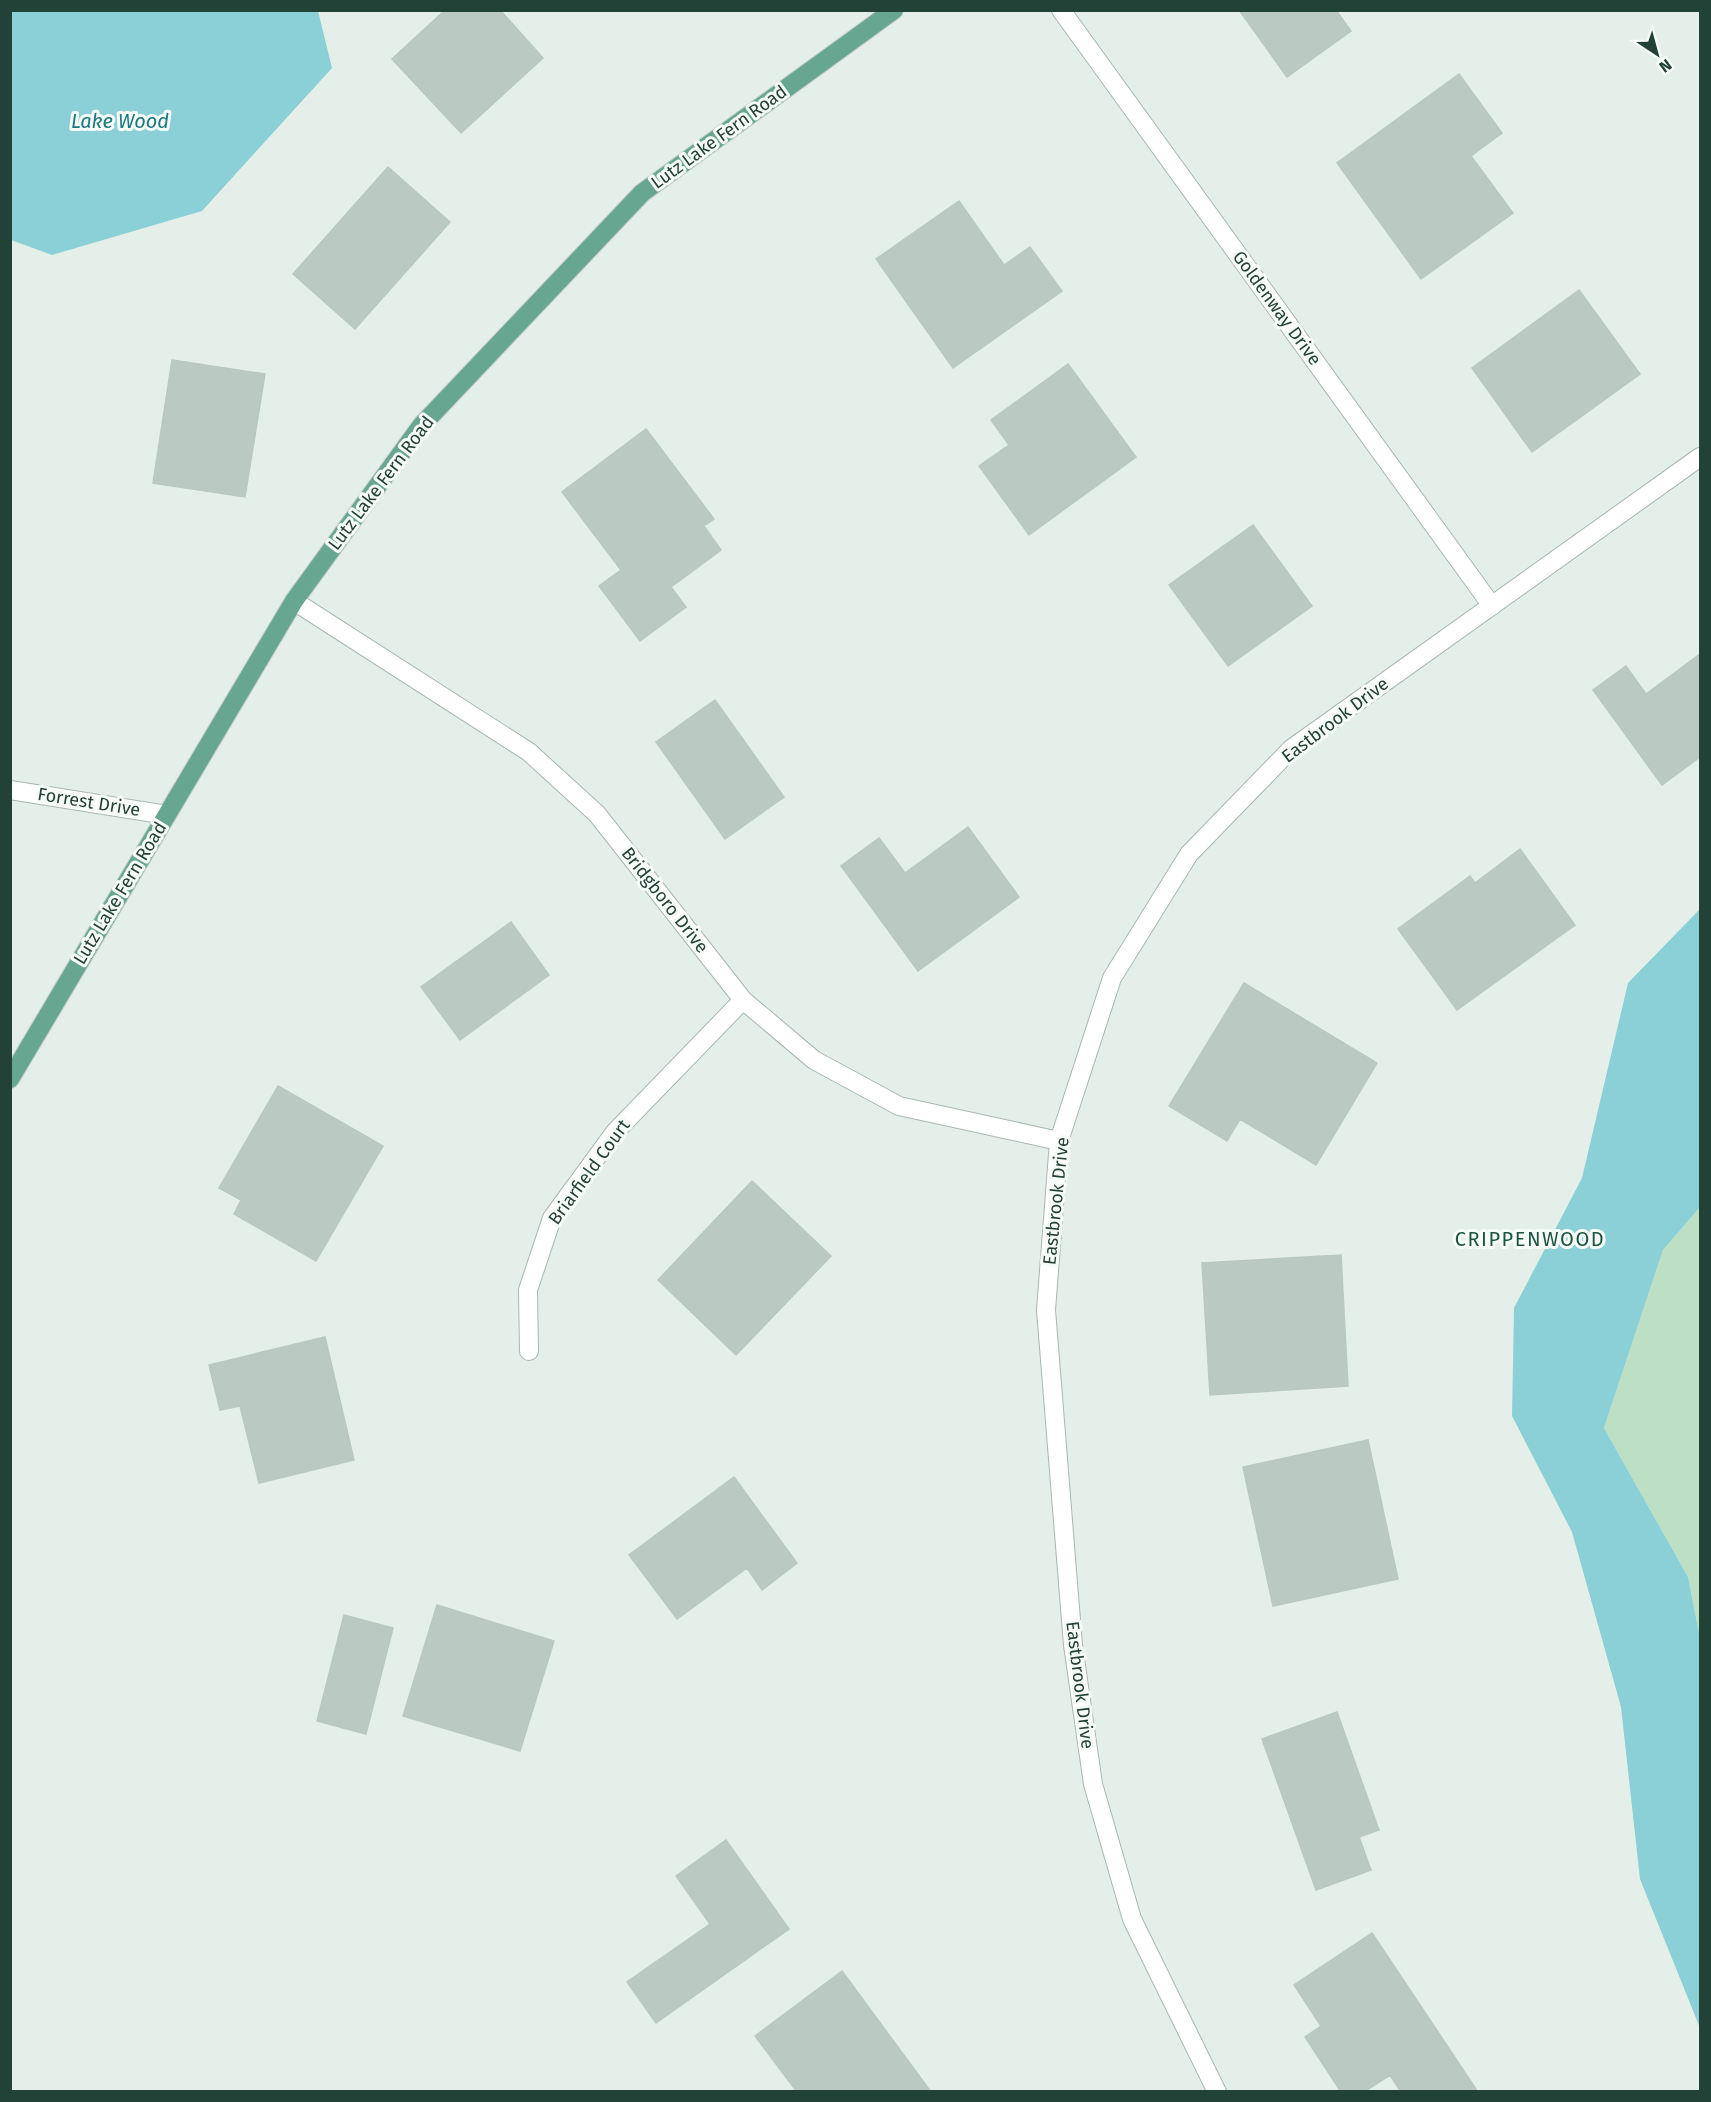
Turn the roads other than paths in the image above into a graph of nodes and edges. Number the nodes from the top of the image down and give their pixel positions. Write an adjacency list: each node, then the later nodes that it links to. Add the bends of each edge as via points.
1 (894, 10): 4 (main road, Lutz Lake Fern Road, via 642,193 421,426)
2 (1061, 10): 5 (street, Goldenway Drive)
3 (1701, 457): 5 (street, Eastbrook Drive)
4 (294, 601): 7 (main road, Lutz Lake Fern Road); 8 (street, Bridgboro Drive, via 529,752 597,814)
5 (1492, 606): 10 (street, Eastbrook Drive, via 1291,749 1189,854 1112,978)
6 (10, 790): 7 (street, Forrest Drive)
7 (167, 815): 9 (main road, Lutz Lake Fern Road)
8 (743, 1000): 10 (street, Bridgboro Drive, via 813,1059 899,1106); 11 (street, Briarfield Court, via 615,1132 552,1218 528,1290)
9 (10, 1079)
10 (1059, 1141): 12 (street, Eastbrook Drive, via 1046,1310 1073,1645 1093,1784 1132,1919)
11 (529, 1351)
12 (1217, 2091)

